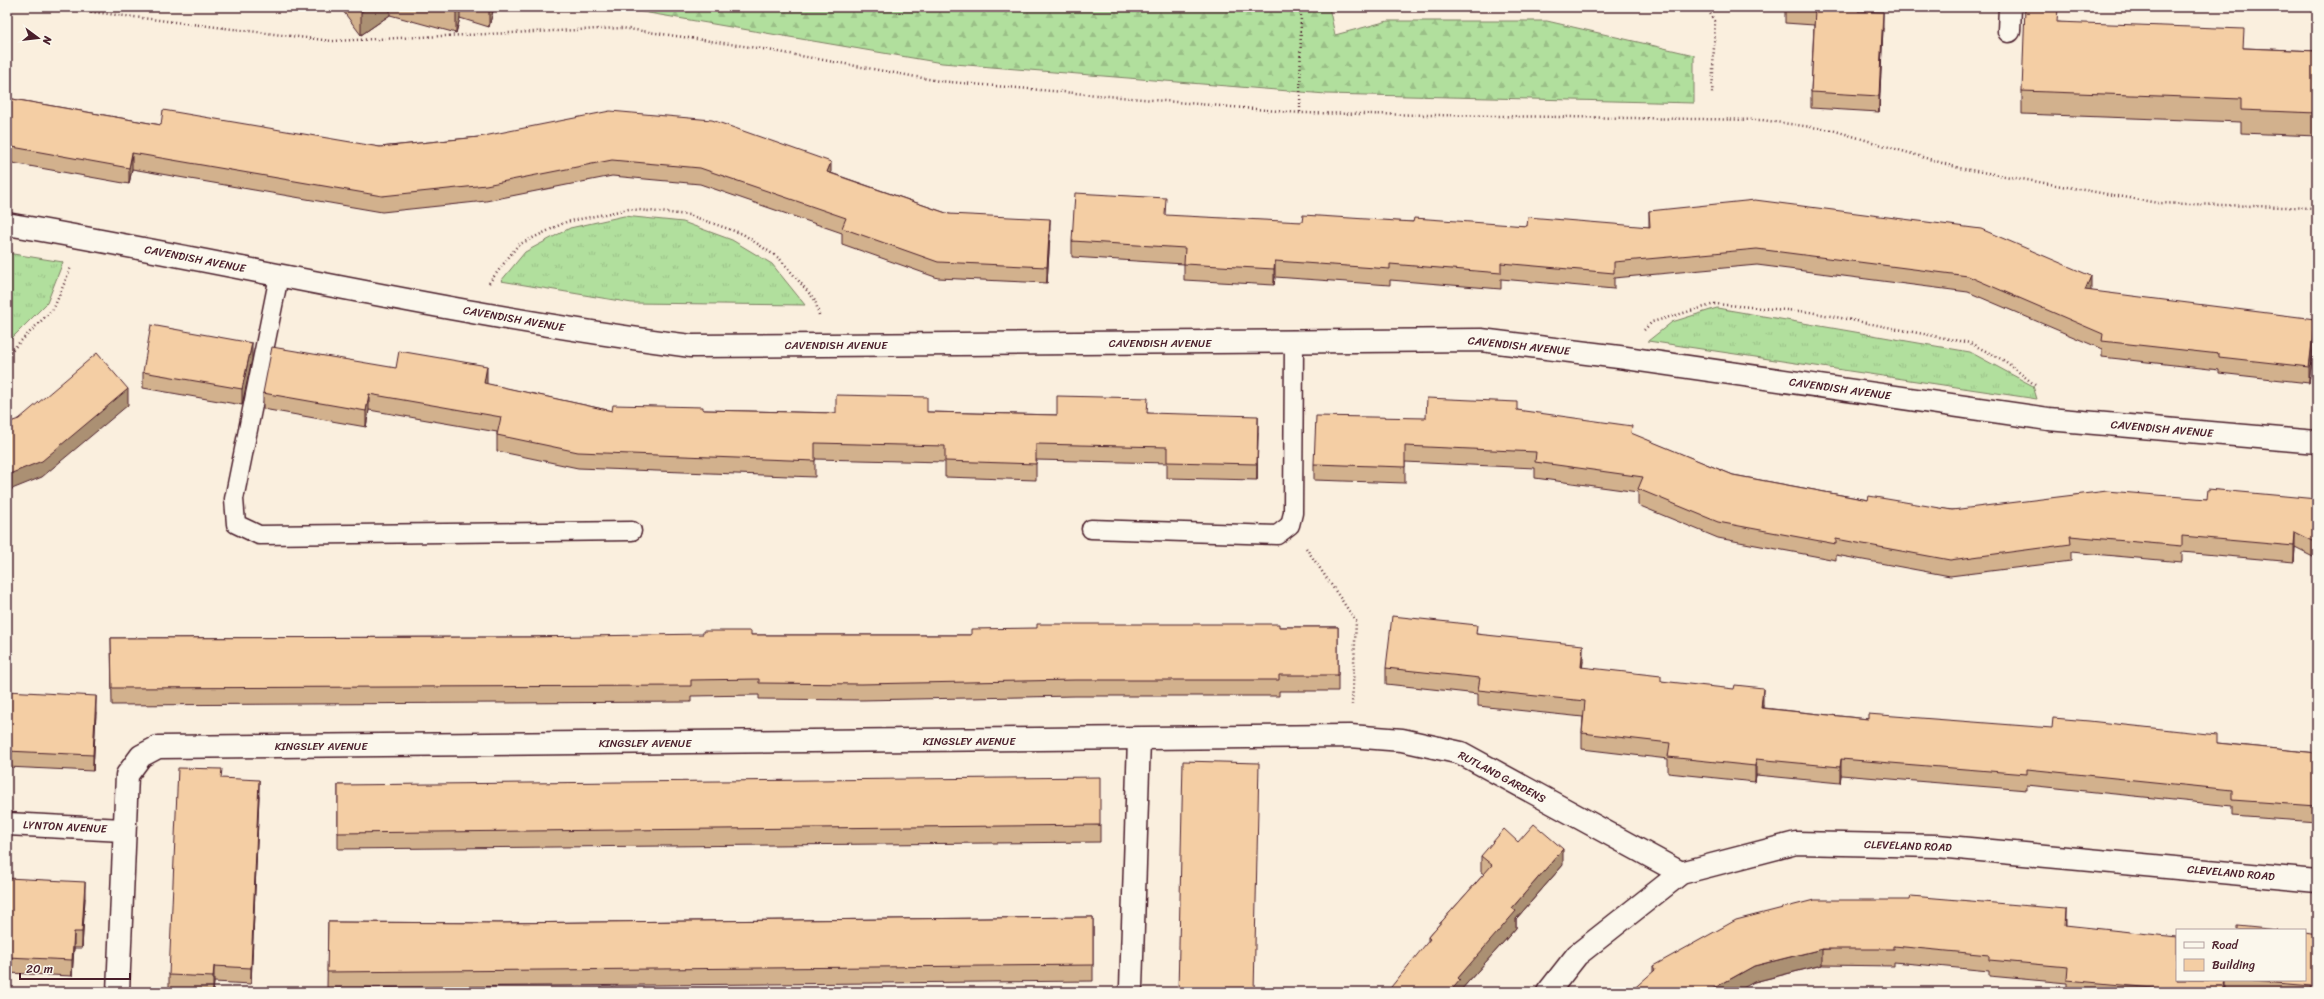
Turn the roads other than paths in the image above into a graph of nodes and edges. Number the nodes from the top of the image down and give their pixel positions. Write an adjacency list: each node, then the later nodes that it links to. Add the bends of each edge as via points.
1 (2010, 7): 2 (street)
2 (2009, 32)
3 (7, 224): 4 (street, CAVENDISH AVENUE)
4 (280, 276): 5 (street, CAVENDISH AVENUE, via 603,335 691,346); 8 (lane, via 234,499 236,524 259,535)
5 (1294, 342): 6 (street, CAVENDISH AVENUE, via 1481,340 1620,357 2048,419); 7 (lane, via 1293,513 1290,525 1277,535)
6 (2317, 442)
7 (1091, 529)
8 (632, 530)
9 (1139, 739): 11 (street, KINGSLEY AVENUE, via 158,747 141,756 127,775); 12 (street, RUTLAND GARDENS, via 1350,736 1402,740 1460,753); 15 (street)
10 (7, 824): 11 (street, LYNTON AVENUE)
11 (124, 830): 14 (street, KINGSLEY AVENUE)
12 (1681, 873): 13 (street, CLEVELAND ROAD, via 1796,843 1937,846); 16 (street, CLEVELAND ROAD, via 1577,955)
13 (2317, 881)
14 (118, 992)
15 (1129, 992)
16 (1548, 992)

